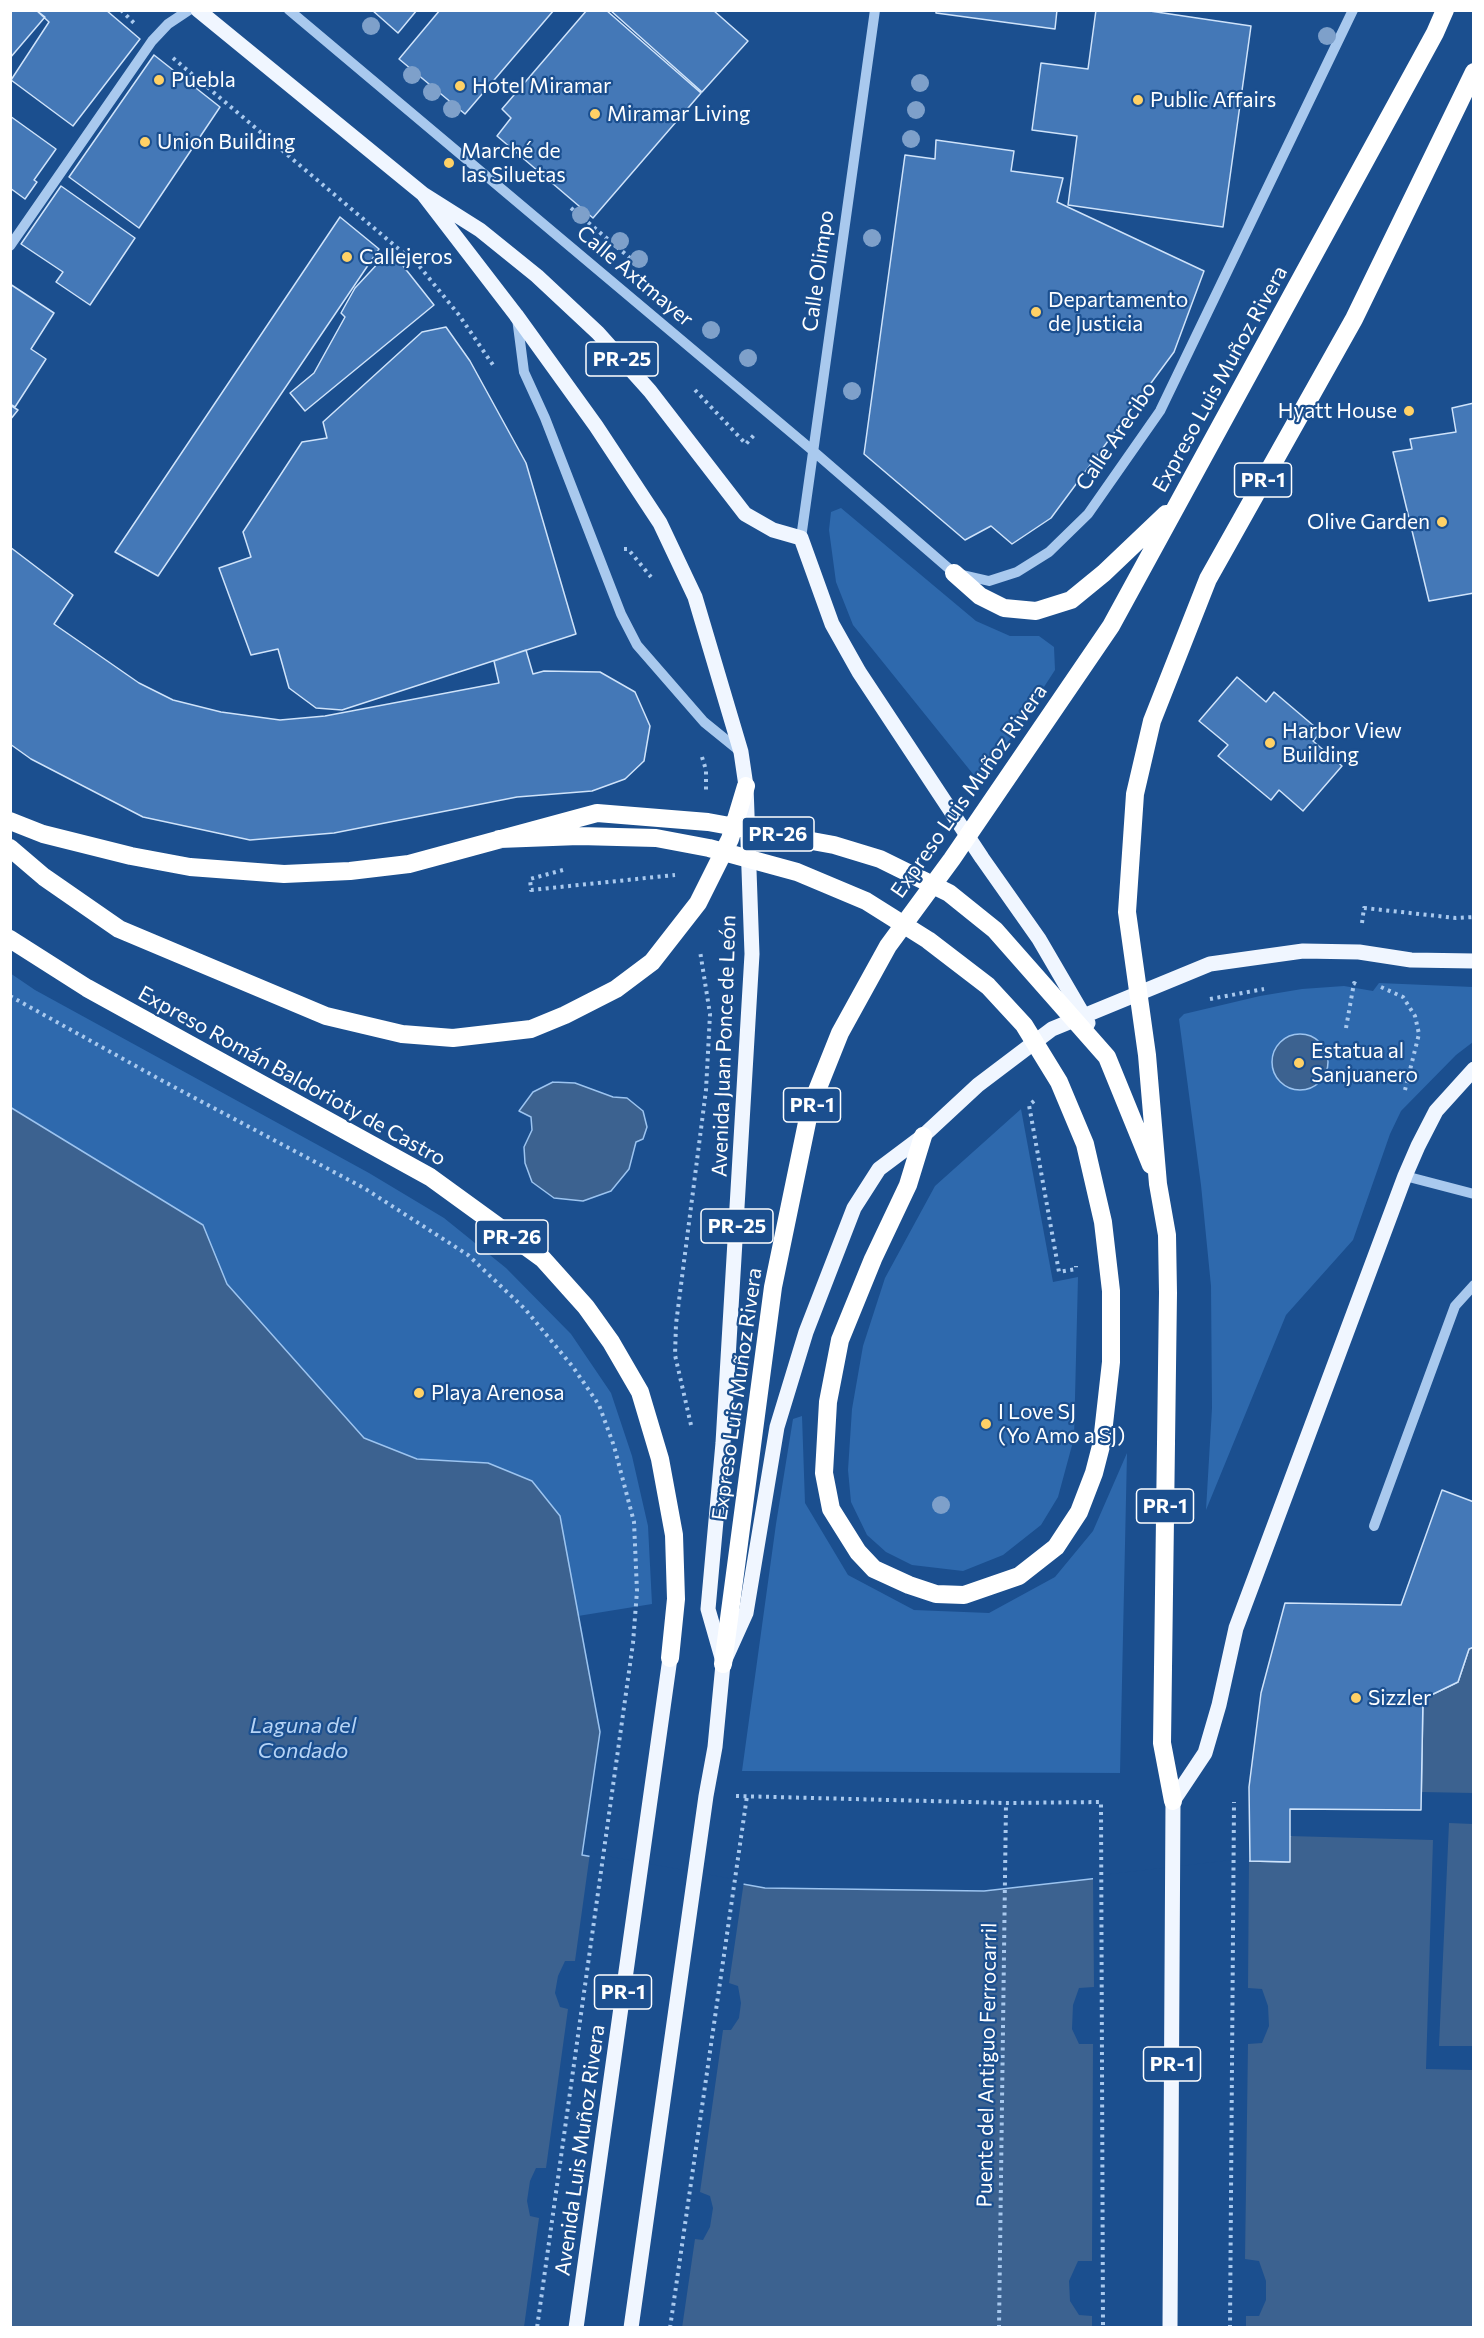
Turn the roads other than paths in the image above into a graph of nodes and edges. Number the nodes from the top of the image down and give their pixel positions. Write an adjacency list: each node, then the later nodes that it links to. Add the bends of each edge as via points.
1 (189, 10): 9 (street, via 152,41)
2 (198, 10): 8 (main road, PR-25)
3 (289, 10): 11 (street, Calle Axtmayer)
4 (875, 10): 11 (street, Calle Olimpo)
5 (1353, 10): 14 (street, Calle Arecibo, via 1160,411 1088,513 1049,552 1017,573 989,581)
6 (1445, 10): 12 (highway, Expreso Luis Muñoz Rivera / PR-1)
7 (1473, 72): 26 (highway, PR-1, via 1353,318 1208,579 1152,721 1135,794 1127,912 1147,1055)
8 (423, 194): 10 (main road, Avenida Juan Ponce de León / PR-25); 13 (main road, PR-25, via 480,230 598,333 650,391 745,514 772,530)
9 (10, 246)
10 (516, 315): 15 (main road, Avenida Juan Ponce de León / PR-25, via 660,523 695,597); 15 (street, via 525,372 621,614 637,645 704,722)
11 (812, 450): 13 (street, Calle Olimpo); 14 (street, Calle Axtmayer)
12 (1180, 500): 14 (highway, via 1080,593 1045,609 1004,608 980,596); 31 (highway, Expreso Luis Muñoz Rivera / PR-1, via 1111,626 888,946 840,1033 810,1108 773,1287)
13 (801, 538): 22 (main road, via 832,624 859,672 1039,939)
14 (954, 573)
15 (741, 752): 16 (main road, Avenida Juan Ponce de León / PR-25)
16 (746, 786): 19 (highway, via 730,839 698,903 652,962 616,989 531,1029 453,1038 402,1034 326,1016 130,934 44,877); 31 (main road, Avenida Juan Ponce de León / PR-25, via 752,954 724,1431 708,1609)
17 (10, 821): 18 (highway, PR-26, via 43,834 131,856 190,867 284,874 410,864)
18 (499, 839): 22 (highway, PR-26, via 597,813 708,822 834,845 880,859 949,893 994,930); 24 (highway, via 656,838 797,872 866,901 928,940 988,986 1024,1025 1059,1082 1085,1144 1103,1222 1111,1291 1111,1362 1102,1442 1079,1512 1056,1547 1019,1575 964,1595 936,1594 874,1569 858,1552 831,1509 824,1473 828,1402 840,1340 908,1185)
19 (10, 848)
20 (10, 939): 30 (highway, Expreso Román Baldorioty de Castro / PR-26, via 87,988 430,1177 543,1259 605,1333 640,1392 660,1459 674,1534 676,1599)
21 (1473, 961): 24 (main road, via 1303,951 1210,964 1052,1029 978,1085)
22 (1107, 1057): 26 (highway, PR-26)
23 (1473, 1069): 25 (main road, via 1436,1111)
24 (923, 1136): 31 (main road, via 879,1169 854,1208 820,1292 777,1427 746,1613)
25 (1405, 1176): 27 (street); 32 (main road, via 1236,1628 1205,1753)
26 (1158, 1184): 32 (highway, PR-1, via 1167,1236 1168,1293 1162,1743)
27 (1473, 1194)
28 (1473, 1285): 29 (street, via 1455,1306)
29 (1374, 1526)
30 (670, 1658): 33 (main road, Avenida Luis Muñoz Rivera / PR-1)
31 (723, 1664): 34 (main road, PR-1, via 715,1747)
32 (1173, 1802): 35 (main road, PR-1)
33 (576, 2328)
34 (631, 2328)
35 (1170, 2328)

